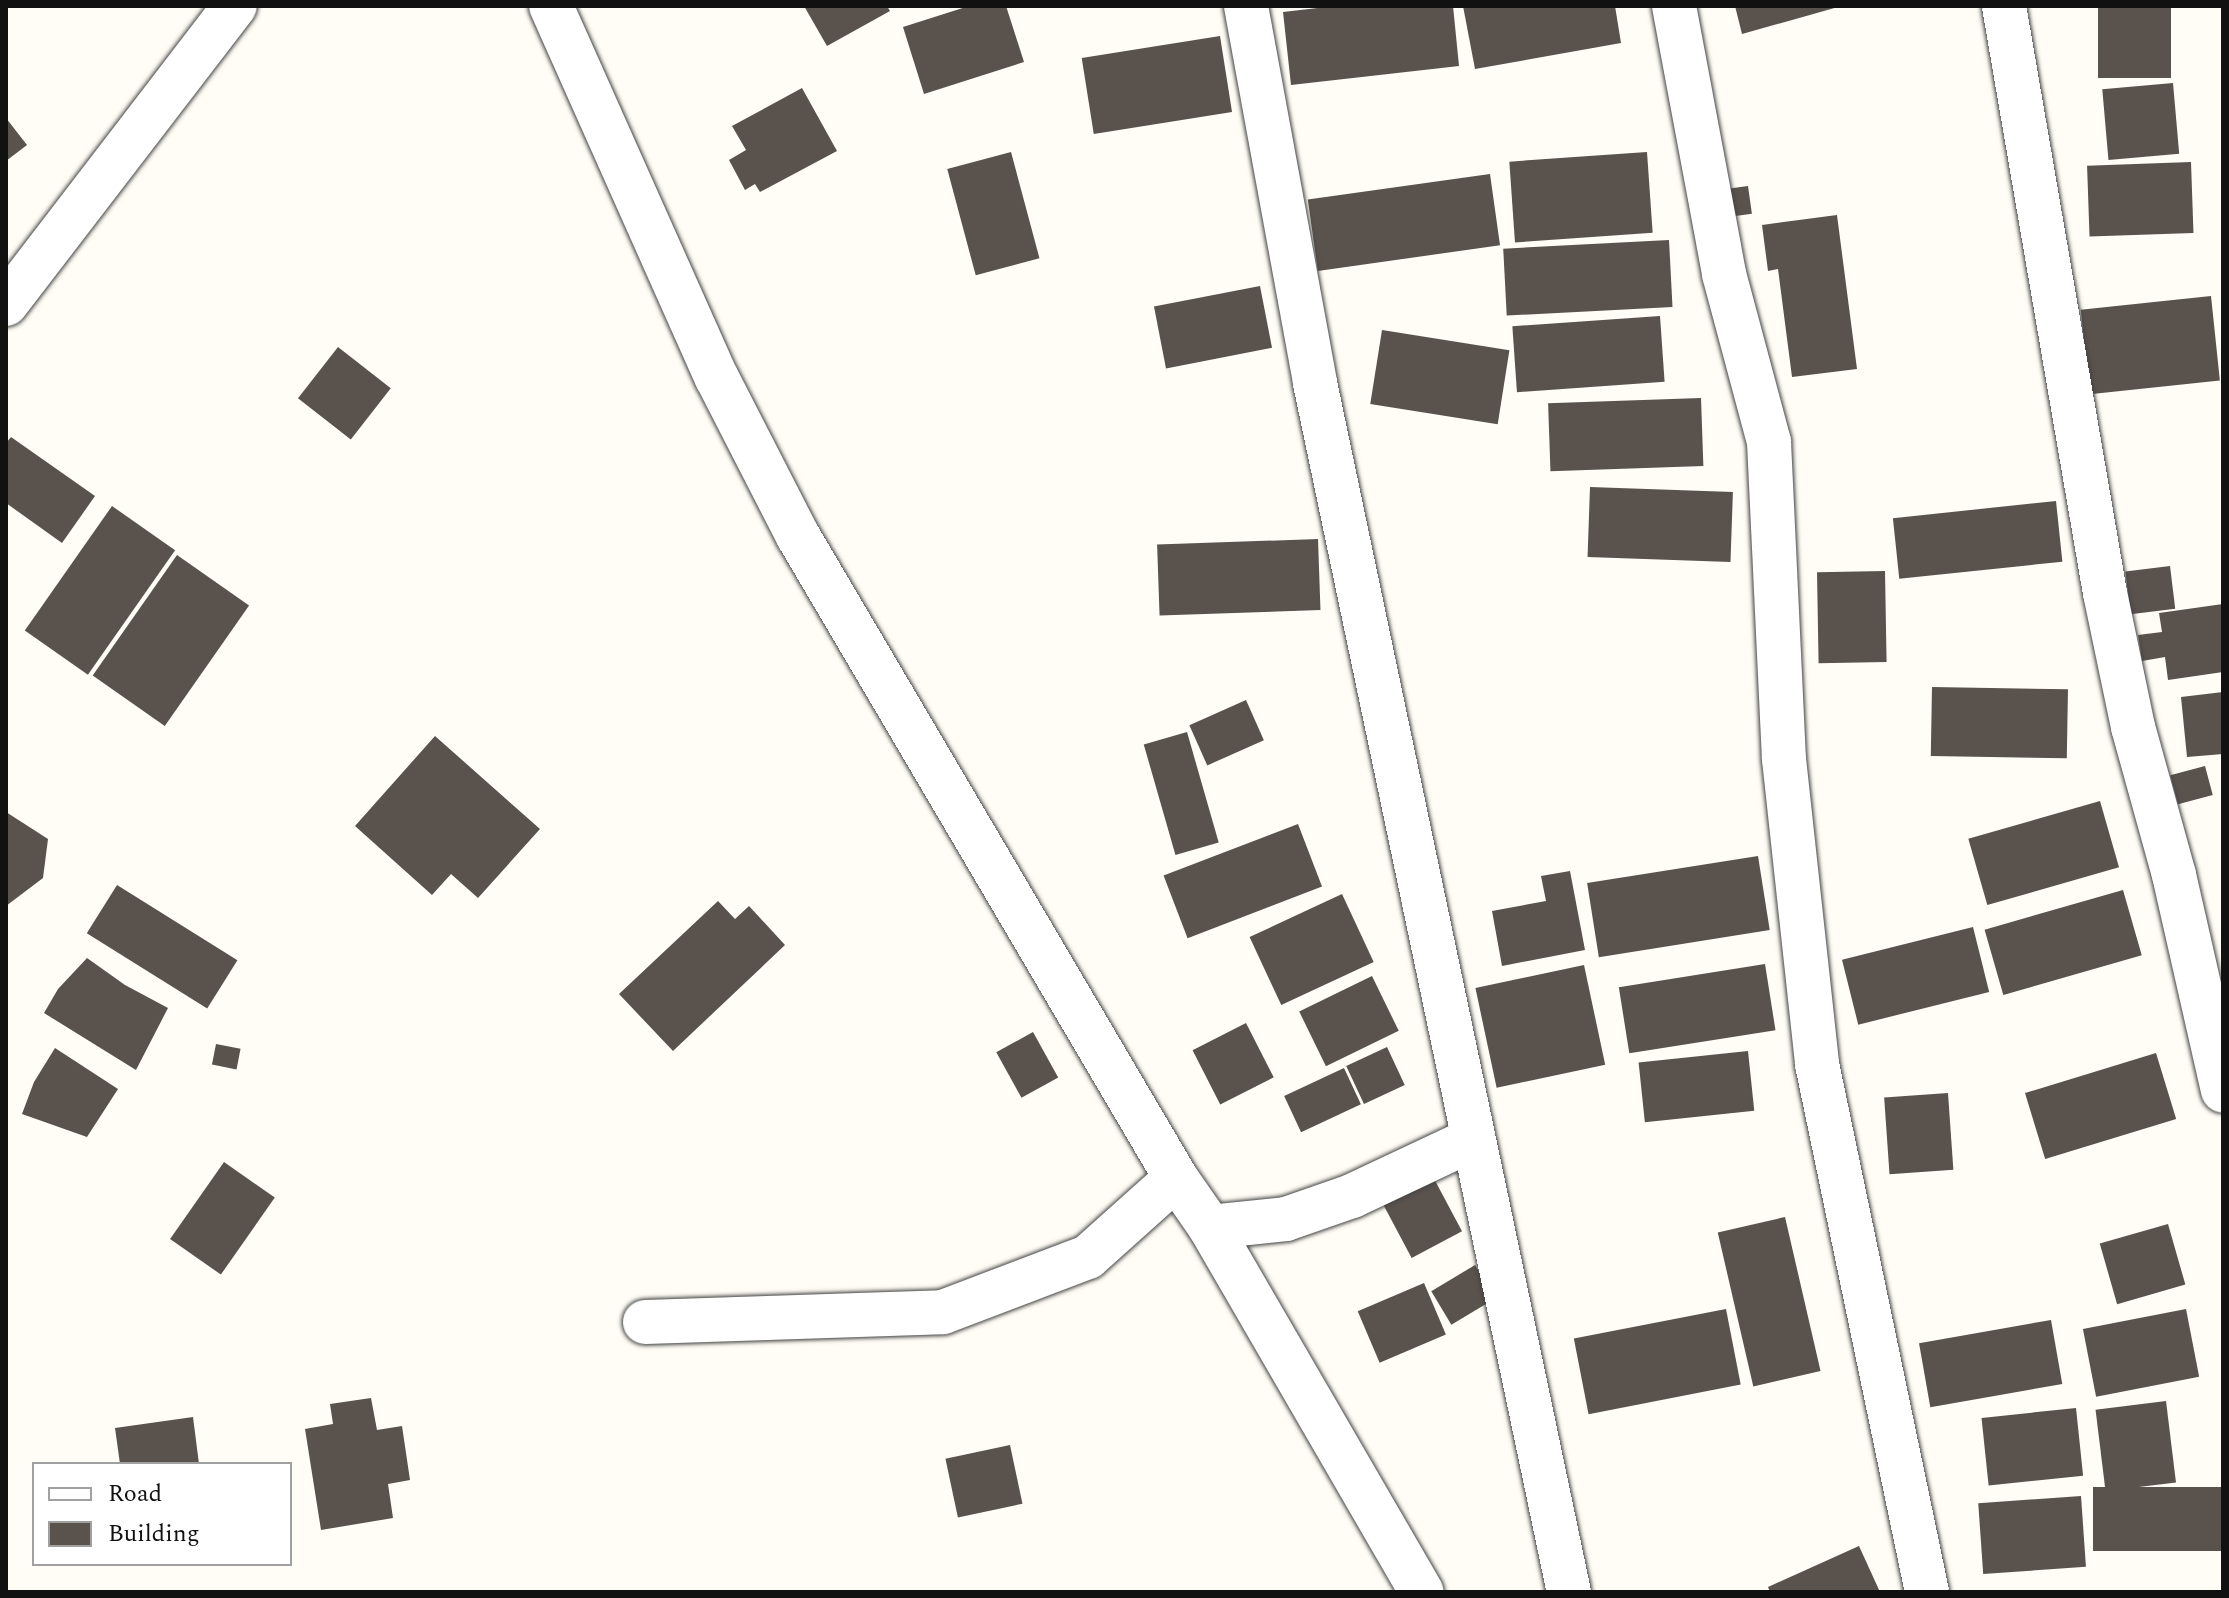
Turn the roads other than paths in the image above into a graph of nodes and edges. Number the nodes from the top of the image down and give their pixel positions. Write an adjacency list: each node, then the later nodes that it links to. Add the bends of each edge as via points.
1 (235, 6): 6 (street)
2 (551, 6): 9 (street, via 717,378 798,536)
3 (1246, 6): 8 (street, via 1318,398)
4 (1674, 6): 14 (street, via 1724,274 1769,442 1784,759 1817,1064)
5 (2004, 6): 7 (street, via 2105,593)
6 (6, 304)
7 (2223, 1091)
8 (1473, 1139): 10 (street, via 1352,1196 1286,1219); 13 (street)
9 (1176, 1178): 10 (street); 11 (street, via 1088,1257 943,1312)
10 (1210, 1227): 12 (street)
11 (645, 1322)
12 (1422, 1592)
13 (1569, 1592)
14 (1927, 1592)

